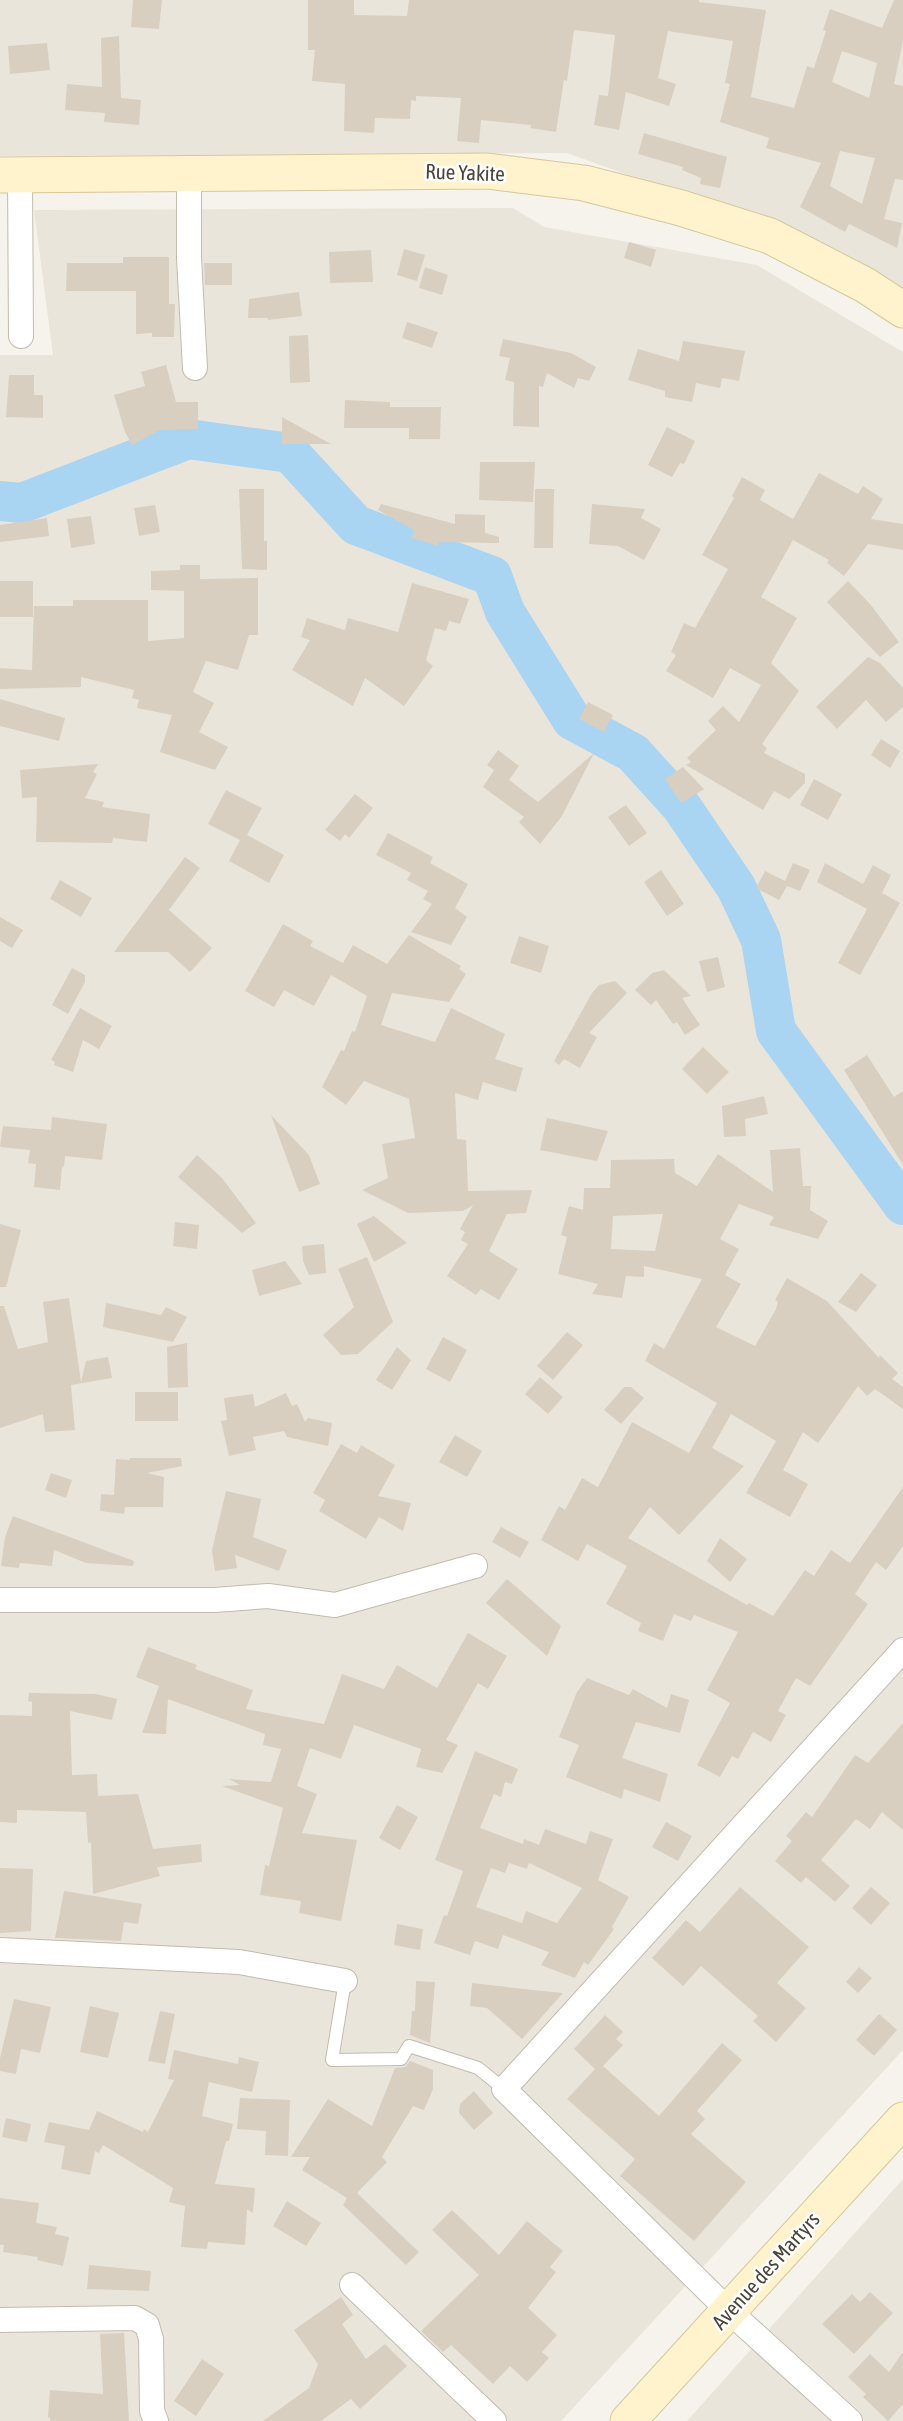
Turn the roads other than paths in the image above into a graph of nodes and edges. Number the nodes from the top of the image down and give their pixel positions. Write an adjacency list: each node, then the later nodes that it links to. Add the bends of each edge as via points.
1 (189, 173): 2 (main road, Rue Yakite); 3 (main road, Rue Yakite, via 487,171 584,183 770,236); 5 (street)
2 (10, 175): 4 (street)
3 (903, 310)
4 (21, 336)
5 (195, 368)
6 (475, 1566): 7 (street, via 335,1605 268,1596)
7 (0, 1600)
8 (903, 1650): 11 (street)
9 (0, 1950): 10 (street, via 239,1962)
10 (345, 1981): 11 (lane, via 332,2060 401,2059 409,2046 478,2068)
11 (504, 2089): 14 (street)
12 (903, 2120): 14 (main road, Avenue des Martyrs)
13 (352, 2285): 17 (street)
14 (730, 2312): 18 (main road, Avenue des Martyrs); 19 (street)
15 (0, 2320): 16 (street, via 135,2318 147,2325)
16 (156, 2421)
17 (494, 2421)
18 (628, 2421)
19 (850, 2421)

